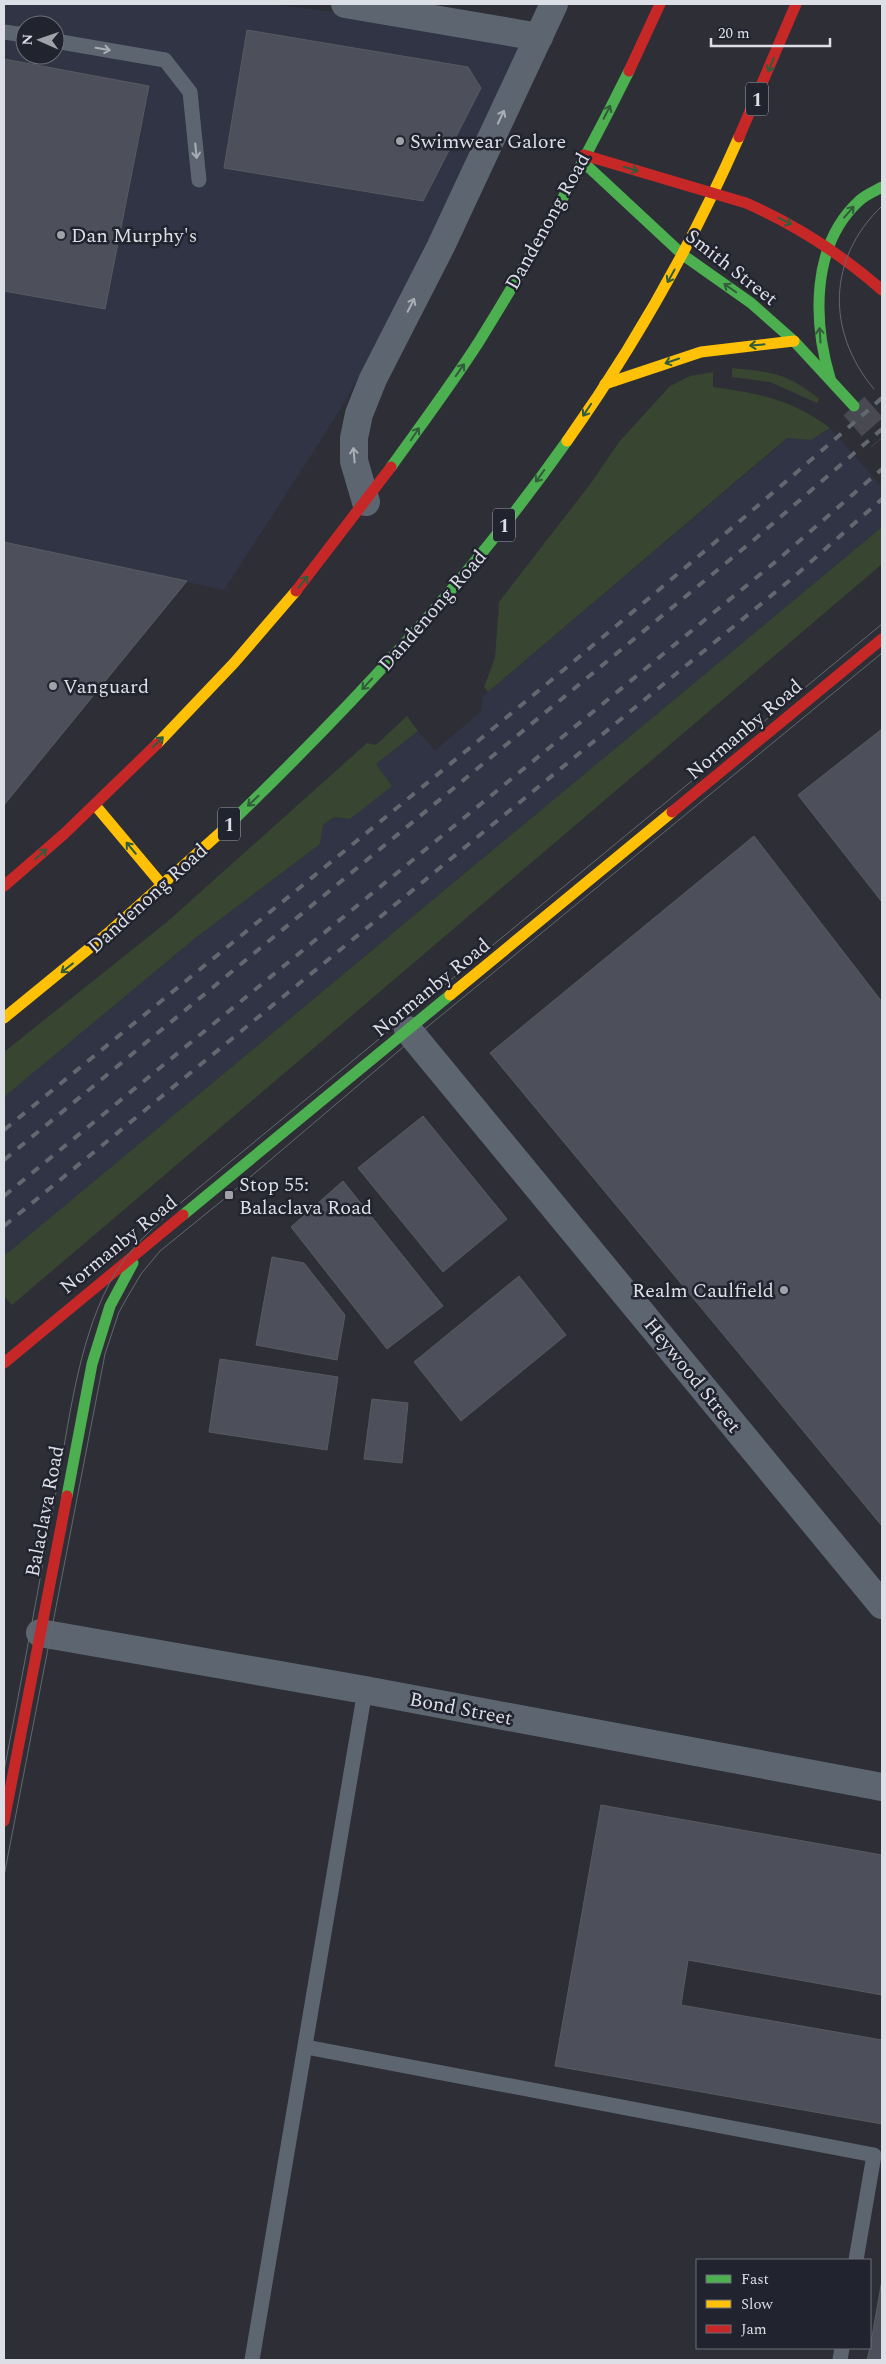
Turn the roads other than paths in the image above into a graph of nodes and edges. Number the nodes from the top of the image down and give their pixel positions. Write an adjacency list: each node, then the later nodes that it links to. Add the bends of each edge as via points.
1 (345, 4): 5 (street)
2 (554, 4): 5 (street)
3 (660, 4): 7 (main road, Dandenong Road, one-way to 3)
4 (796, 4): 10 (main road, Dandenong Road / 1, one-way to 10)
5 (539, 37): 18 (street, one-way to 5, via 354,461 359,414)
6 (65, 43): 8 (lane, one-way to 8, via 165,60 190,92)
7 (583, 158): 10 (main road, one-way to 10); 12 (main road, Smith Street); 18 (main road, Dandenong Road, one-way to 7, via 486,330)
8 (199, 180)
9 (882, 187): 11 (main road, one-way to 9, via 844,217 860,200)
10 (715, 194): 11 (main road, one-way to 11, via 767,212); 12 (main road, Dandenong Road / 1)
11 (828, 249): 13 (main road, via 863,272); 15 (main road, one-way to 11, via 822,354 819,324)
12 (683, 255): 14 (main road, Smith Street, one-way to 12, via 750,303); 16 (main road, Dandenong Road / 1, one-way to 16)
13 (882, 290)
14 (794, 342): 15 (main road, Smith Street); 16 (main road, one-way to 16, via 701,352)
15 (832, 382): 17 (main road, Smith Street)
16 (605, 384): 22 (main road, Dandenong Road / 1, one-way to 22, via 487,548 434,609 288,767)
17 (854, 406)
18 (366, 502): 20 (main road, Dandenong Road, one-way to 18, via 162,739 272,620)
19 (882, 640): 24 (main road, Normanby Road)
20 (95, 805): 21 (main road, Dandenong Road, one-way to 20); 22 (main road, one-way to 20)
21 (4, 886)
22 (162, 886): 23 (main road, Dandenong Road / 1, one-way to 23)
23 (4, 1018)
24 (408, 1030): 25 (main road, Normanby Road); 27 (street, Heywood Street)
25 (167, 1228): 26 (main road, Normanby Road); 28 (main road, Balaclava Road, via 134,1263 121,1283 101,1329 86,1389)
26 (4, 1363)
27 (882, 1605)
28 (40, 1634): 29 (street, Bond Street); 31 (main road, Balaclava Road)
29 (365, 1690): 30 (street, Bond Street); 32 (lane)
30 (882, 1787)
31 (4, 1821)
32 (306, 2047): 33 (lane, via 874,2155); 34 (lane)
33 (856, 2259)
34 (252, 2360)

